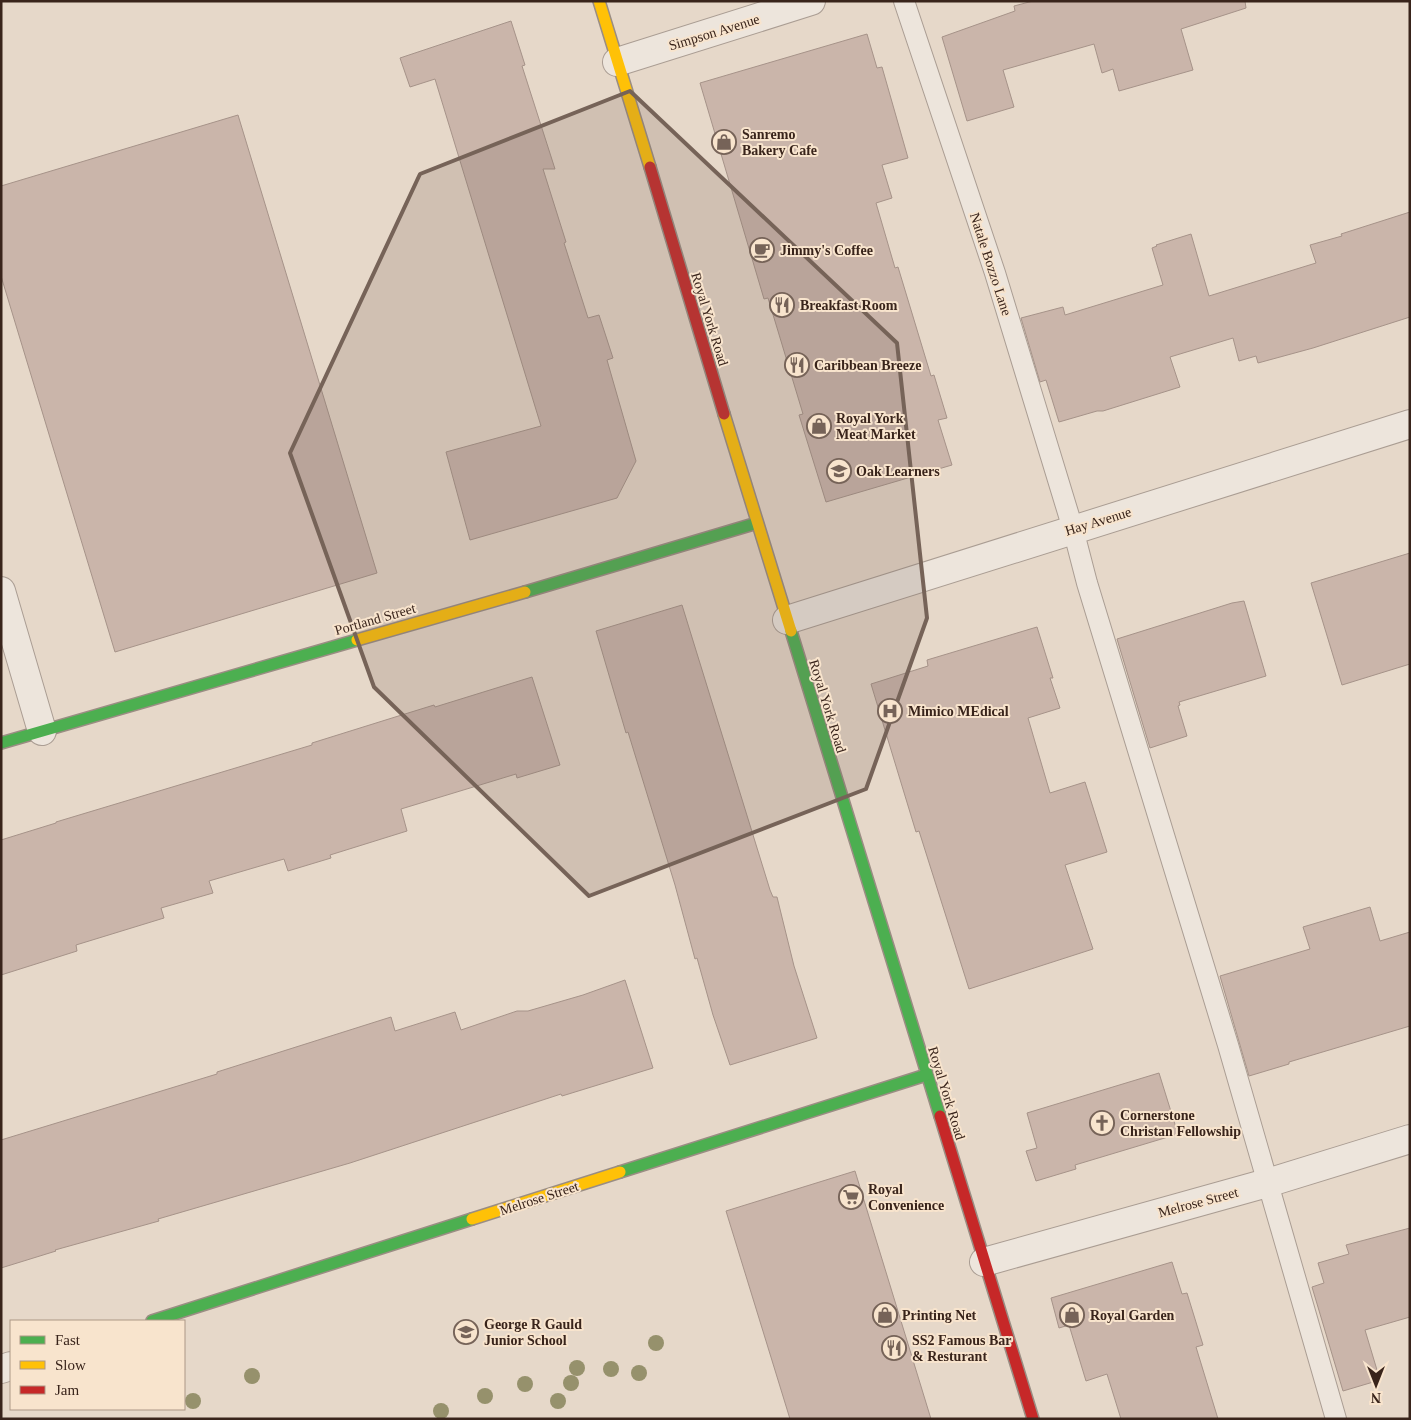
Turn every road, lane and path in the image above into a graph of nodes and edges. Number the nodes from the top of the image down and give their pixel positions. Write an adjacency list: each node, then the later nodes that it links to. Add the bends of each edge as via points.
1 (599, 1): 4 (street, Royal York Road)
2 (811, 1): 4 (street, Simpson Avenue)
3 (904, 1): 7 (lane, Natale Bozzo Lane, via 992,264)
4 (617, 62): 6 (street, Royal York Road)
5 (1410, 424): 7 (street, Hay Avenue)
6 (757, 523): 9 (street, Royal York Road); 10 (street, Portland Street)
7 (1074, 529): 9 (street, Hay Avenue); 14 (lane, Natale Bozzo Lane, via 1087,583)
8 (1, 591): 10 (street)
9 (786, 620): 12 (street, Royal York Road)
10 (42, 731): 11 (street, Portland Street)
11 (1, 743)
12 (926, 1075): 15 (street, Royal York Road); 16 (street, Melrose Street)
13 (1410, 1139): 14 (street, Melrose Street)
14 (1267, 1183): 15 (street, Melrose Street); 18 (lane, Natale Bozzo Lane)
15 (984, 1262): 17 (street, Royal York Road)
16 (155, 1320)
17 (1032, 1419)
18 (1336, 1419)

